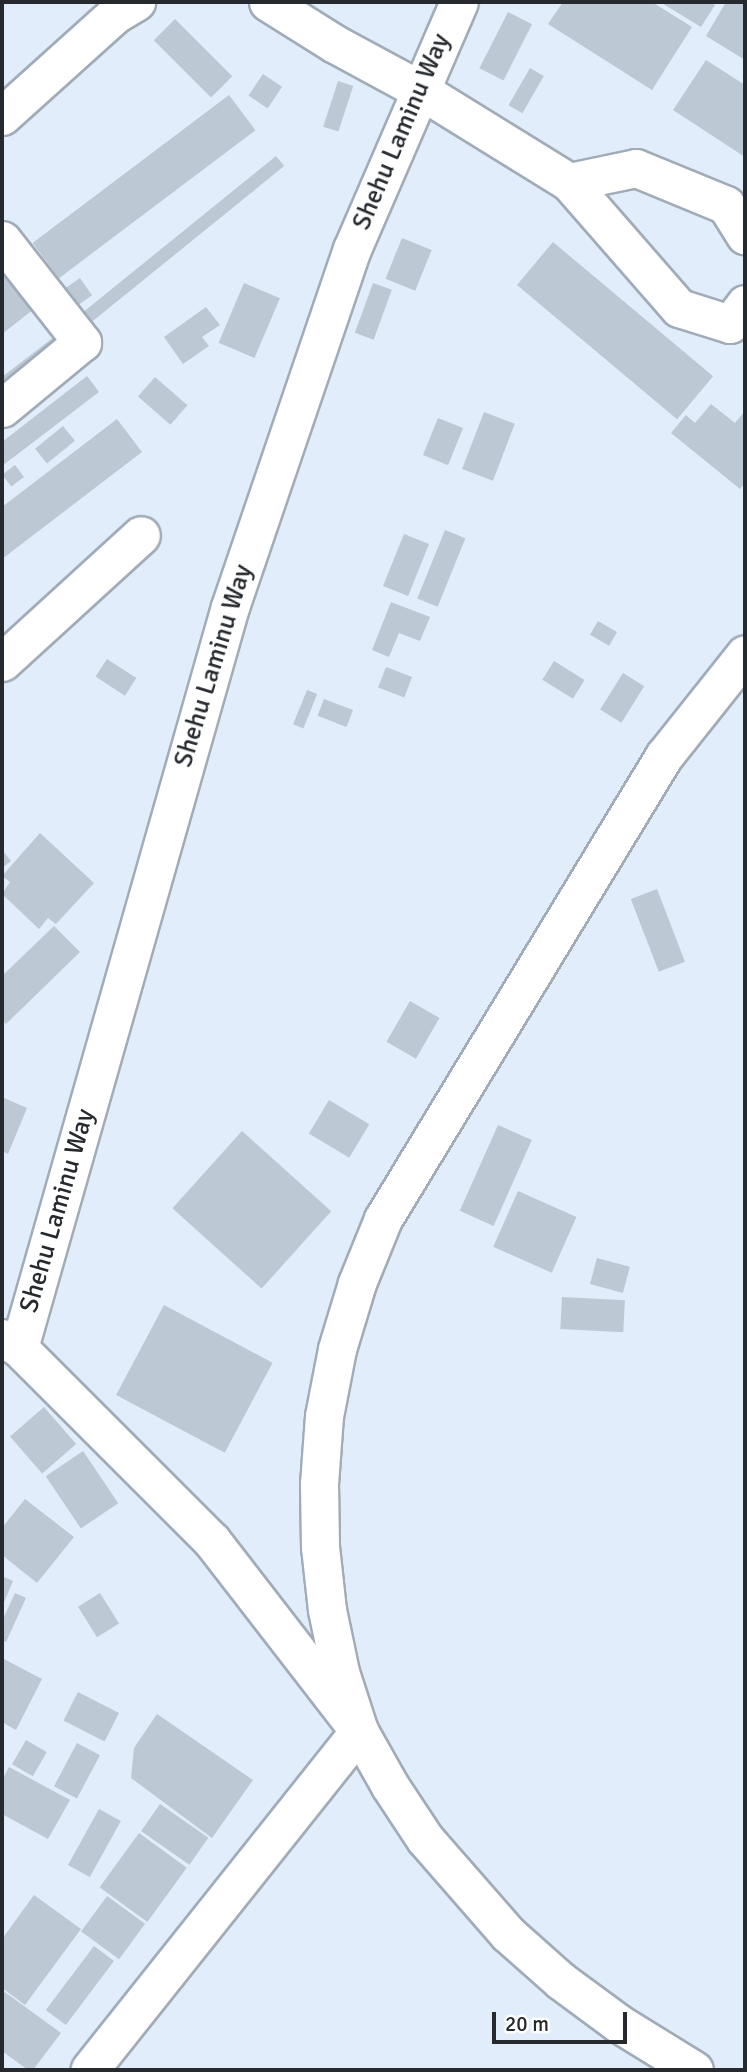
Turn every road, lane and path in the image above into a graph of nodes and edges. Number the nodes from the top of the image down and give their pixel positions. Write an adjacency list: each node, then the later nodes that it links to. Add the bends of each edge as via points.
1 (136, 2): 5 (street, via 114,15)
2 (268, 2): 4 (street)
3 (458, 2): 4 (street, Shehu Laminu Way)
4 (420, 90): 6 (street); 14 (street, Shehu Laminu Way, via 352,249 230,607)
5 (2, 116)
6 (569, 182): 7 (street, via 636,169 726,205); 9 (street, via 678,308 730,324)
7 (745, 235)
8 (2, 240): 10 (street, via 82,342)
9 (745, 304)
10 (2, 408)
11 (141, 535): 13 (street)
12 (745, 654): 15 (street, via 664,756 383,1219 357,1283 337,1349 324,1416 319,1484 327,1610)
13 (2, 662)
14 (11, 1343): 15 (street, via 212,1541)
15 (359, 1731): 16 (street); 17 (street, via 425,1839 508,1934 599,2009)
16 (89, 2070)
17 (694, 2070)

